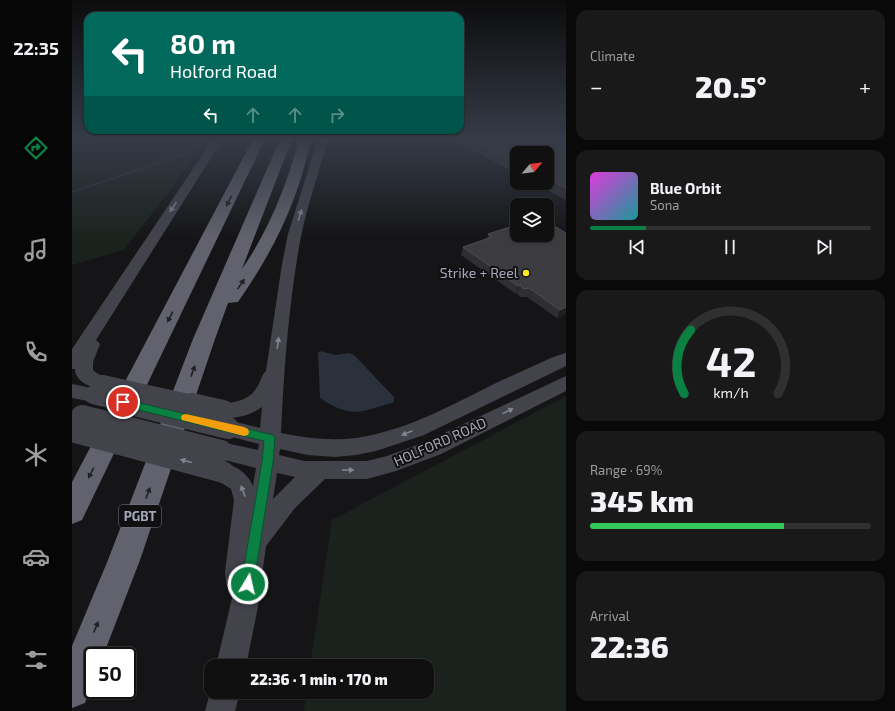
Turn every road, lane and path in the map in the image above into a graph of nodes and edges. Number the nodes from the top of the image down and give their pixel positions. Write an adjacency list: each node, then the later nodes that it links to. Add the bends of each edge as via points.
1 (196, 172): 6 (main road, one-way to 6)
2 (241, 172): 22 (highway, one-way to 22)
3 (272, 172): 8 (highway, PGBT)
4 (297, 172): 8 (highway, one-way to 4, via 259,257 286,203)
5 (314, 172): 12 (main road, one-way to 5, via 289,264 295,234)
6 (100, 319): 7 (main road); 14 (main road, via 84,362 84,372)
7 (89, 337): 9 (main road); 11 (main road)
8 (204, 339): 26 (highway, PGBT, one-way to 8, via 124,560)
9 (72, 348)
10 (566, 359): 18 (main road, HOLFORD ROAD, one-way to 18, via 402,435 363,445 335,448)
11 (72, 363)
12 (276, 364): 16 (main road, via 265,392 259,399); 18 (main road)
13 (566, 383): 21 (main road, HOLFORD ROAD, one-way to 13, via 367,470 403,460)
14 (98, 389): 15 (main road, HOLFORD ROAD); 16 (main road, HOLFORD ROAD, bridge)
15 (72, 391)
16 (225, 419): 18 (main road, HOLFORD ROAD)
17 (75, 420): 19 (main road, HOLFORD ROAD, bridge)
18 (269, 438): 20 (main road)
19 (222, 461): 20 (main road, HOLFORD ROAD); 24 (main road, one-way to 19, via 238,572 246,500 240,484)
20 (268, 462): 21 (main road, HOLFORD ROAD, via 304,470); 23 (main road)
21 (321, 470): 23 (main road, via 292,493)
22 (72, 511)
23 (255, 542): 24 (main road)
24 (244, 612): 25 (main road)
25 (233, 659)
26 (72, 690)
27 (223, 699): 28 (main road)
28 (220, 711)

